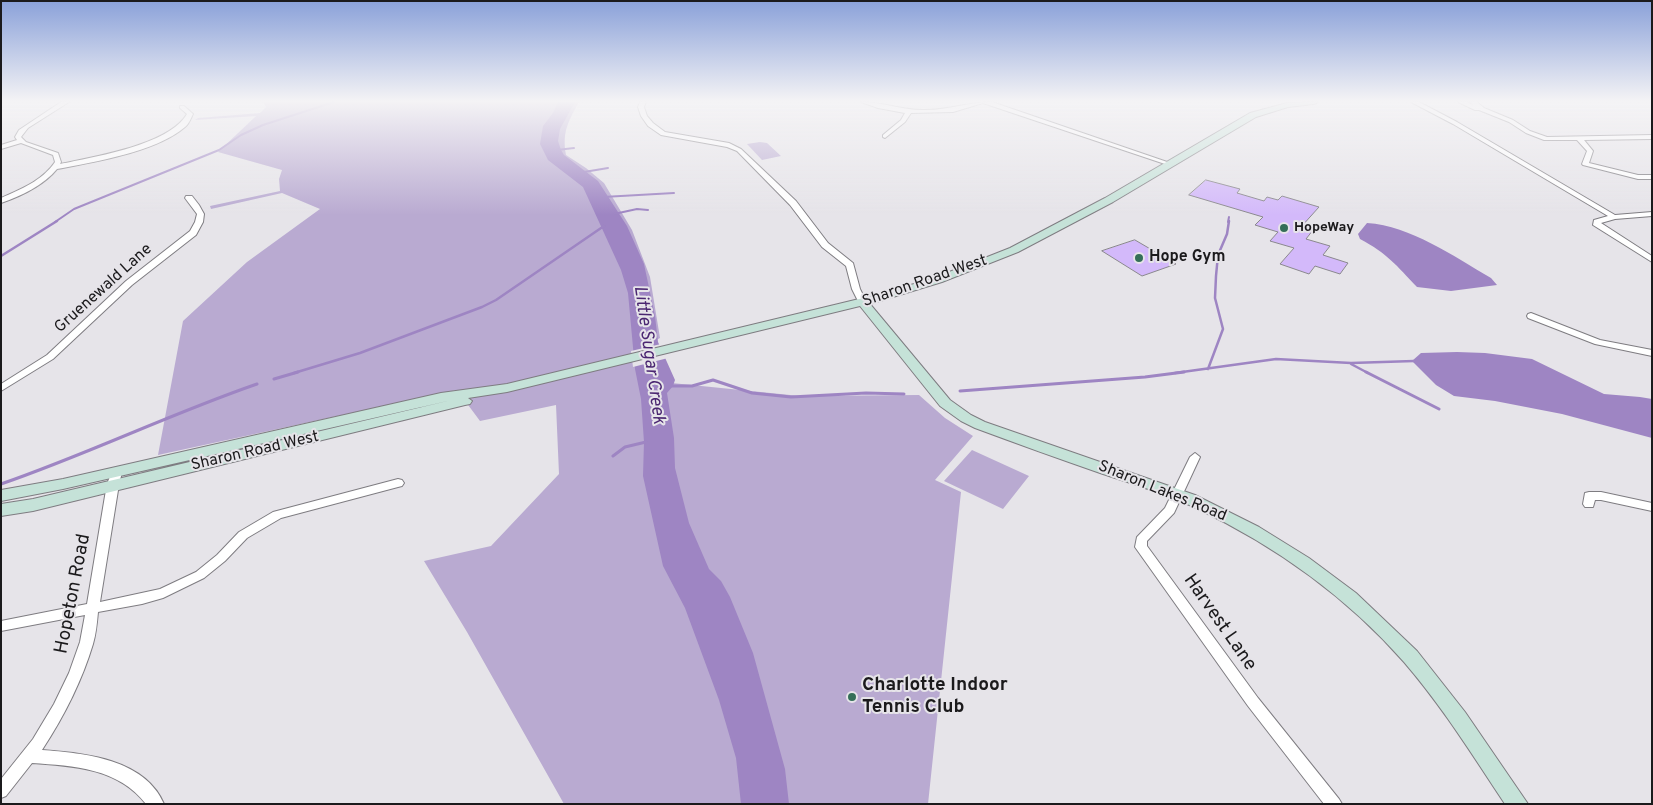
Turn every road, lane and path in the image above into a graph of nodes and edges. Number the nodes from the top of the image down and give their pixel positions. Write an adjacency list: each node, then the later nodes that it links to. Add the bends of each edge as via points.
1 (1579, 139): 13 (street, via 1590,151 1586,164 1638,177)
2 (157, 140): 12 (street, via 116,154)
3 (696, 140): 19 (street, via 739,150 793,203 825,244 850,265)
4 (1096, 140): 11 (street)
5 (1211, 140): 11 (main road, Sharon Road West)
6 (1483, 140): 17 (street)
7 (1551, 140): 8 (street)
8 (1564, 140)
9 (21, 141): 10 (street); 12 (street, via 56,154)
10 (1, 147)
11 (1170, 164): 19 (main road, Sharon Road West, via 1014,250 938,280)
12 (56, 167): 15 (street, via 38,182)
13 (1652, 177)
14 (189, 198): 22 (street, Gruenewald Lane, via 201,215 193,232 124,288 50,357)
15 (1, 200)
16 (1652, 214): 17 (street)
17 (1614, 217): 18 (street, via 1601,219 1597,226)
18 (1652, 260)
19 (863, 303): 24 (main road, Sharon Road West, via 506,388 396,419); 26 (main road, Sharon Lakes Road, via 945,403 966,418)
20 (1531, 316): 21 (street, via 1598,342)
21 (1652, 353)
22 (1, 388)
23 (1195, 457): 26 (street, Harvest Lane)
24 (115, 479): 27 (main road, Sharon Road West); 30 (main road, Sharon Road West, via 33,505); 31 (street, Hopeton Road)
25 (398, 483): 31 (street, via 277,515 243,535 208,570 183,584 142,599)
26 (1177, 494): 36 (street, Harvest Lane, via 1170,510 1141,540 1141,547 1252,702); 37 (main road, Sharon Lakes Road, via 1277,544 1363,609 1439,692)
27 (1, 496)
28 (1589, 504): 29 (street, via 1588,496 1601,496)
29 (1652, 507)
30 (1, 510)
31 (93, 608): 32 (street); 33 (street, Hopeton Road, via 87,642 76,673)
32 (1, 626)
33 (29, 756): 34 (street, Hopeton Road); 35 (street, via 79,760 115,769 134,780)
34 (1, 792)
35 (156, 804)
36 (1334, 804)
37 (1518, 804)

